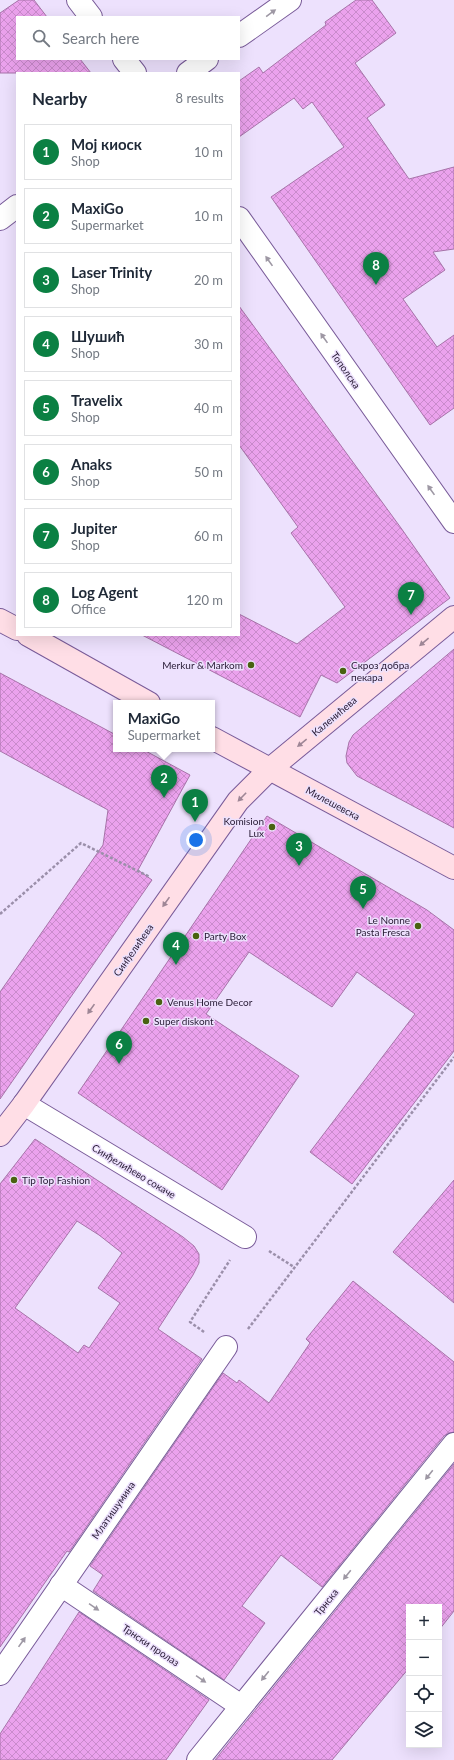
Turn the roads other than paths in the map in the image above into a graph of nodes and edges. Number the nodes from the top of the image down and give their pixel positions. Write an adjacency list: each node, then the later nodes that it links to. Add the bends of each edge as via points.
1 (78, 0): 3 (street)
2 (290, 0): 4 (street, one-way to 2)
3 (91, 16)
4 (240, 35)
5 (125, 60): 7 (street)
6 (206, 60): 8 (street)
7 (133, 72)
8 (189, 72)
9 (16, 207): 10 (street)
10 (0, 219)
11 (240, 219): 12 (street, Тополска, one-way to 11)
12 (454, 522)
13 (454, 617): 19 (main road, Каленићева, one-way to 19)
14 (0, 620): 15 (main road)
15 (16, 628)
16 (30, 636): 17 (main road)
17 (144, 700)
18 (215, 740): 19 (main road, Милешевска)
19 (270, 769): 20 (main road, Милешевска); 21 (main road, Синђелићева, one-way to 21, via 238,801)
20 (454, 868)
21 (24, 1104): 22 (main road, Синђелићева); 23 (street, Синђелићево сокаче)
22 (0, 1135)
23 (245, 1237)
24 (226, 1347): 26 (street, Млатишумина)
25 (454, 1444): 28 (street, Трнска, one-way to 28)
26 (61, 1585): 27 (street, Млатишумина, one-way to 26); 28 (street, Трнски пролаз, one-way to 28)
27 (0, 1674)
28 (241, 1706): 29 (street, Трнска)
29 (198, 1760)

